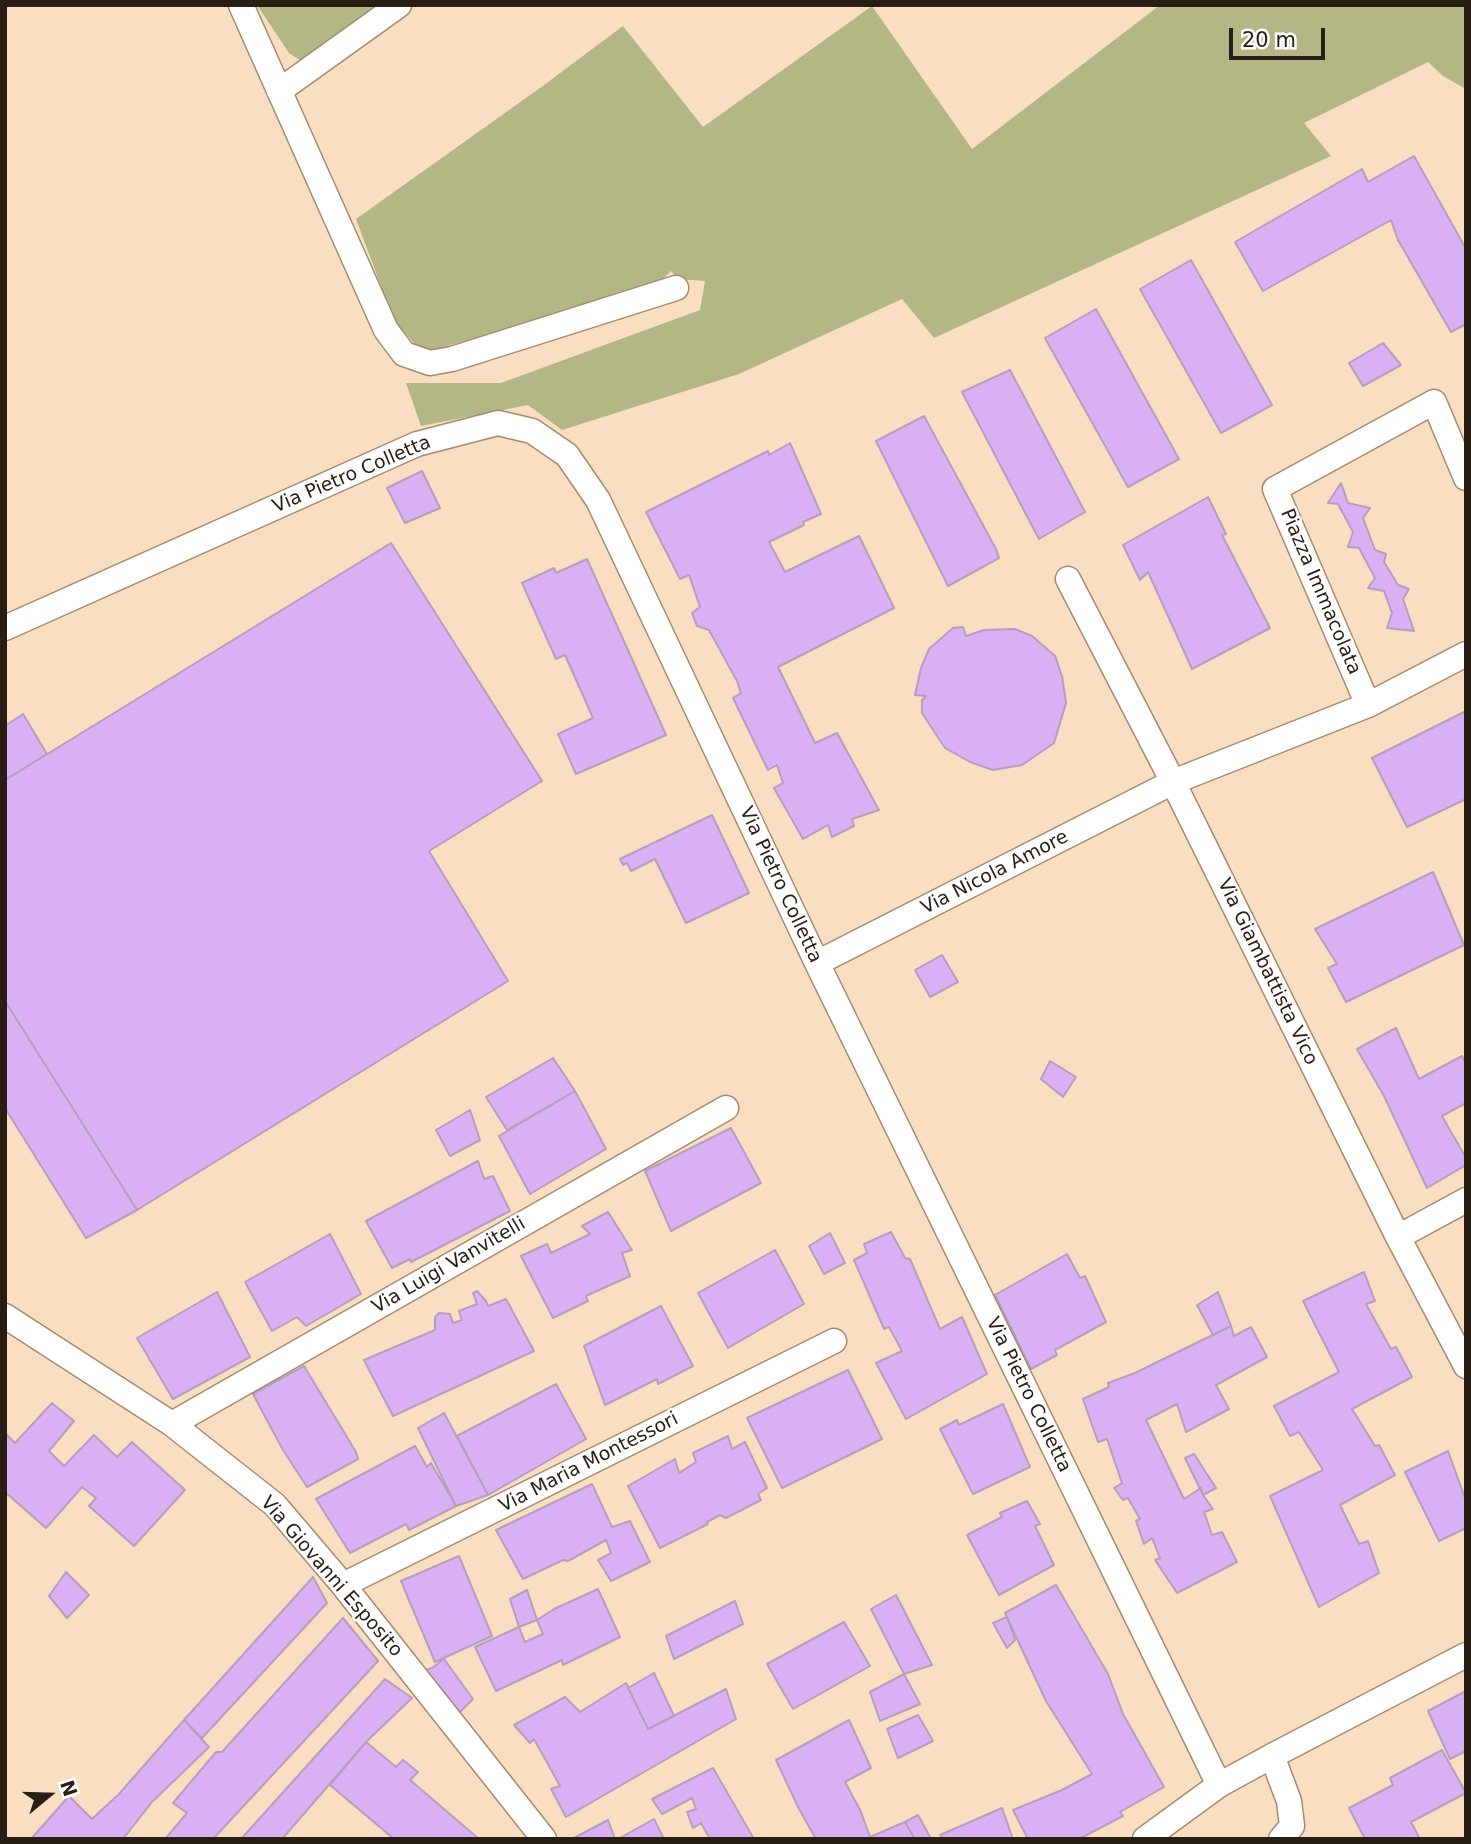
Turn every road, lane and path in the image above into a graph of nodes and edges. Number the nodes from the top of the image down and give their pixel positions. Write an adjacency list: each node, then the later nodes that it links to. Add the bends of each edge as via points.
1 (241, 5): 3 (street)
2 (399, 5): 3 (street)
3 (279, 91): 4 (street, via 386,330 404,354 430,363 453,359)
4 (676, 288)
5 (1466, 478): 9 (street, Piazza Immacolata, via 1434,402 1275,489)
6 (1068, 579): 10 (street, Via Giambattista Vico)
7 (5, 628): 11 (street, Via Pietro Colletta, via 417,444 498,423 532,431 567,455 598,500)
8 (1466, 653): 9 (street)
9 (1368, 705): 10 (street)
10 (1172, 782): 11 (street, Via Nicola Amore); 14 (street, Via Giambattista Vico)
11 (817, 964): 22 (street, Via Pietro Colletta)
12 (726, 1108): 18 (street, Via Luigi Vanvitelli)
13 (1466, 1200): 14 (street)
14 (1398, 1237): 17 (street, Via Giambattista Vico)
15 (5, 1316): 18 (street, Via Giovanni Esposito)
16 (834, 1341): 19 (street, Via Maria Montessori)
17 (1466, 1366)
18 (172, 1424): 19 (street, Via Giovanni Esposito, via 275,1505)
19 (343, 1586): 23 (street, Via Giovanni Esposito)
20 (1466, 1655): 21 (street)
21 (1272, 1756): 22 (street); 25 (street, via 1289,1801 1292,1826)
22 (1219, 1785): 24 (street)
23 (544, 1839)
24 (1145, 1839)
25 (1281, 1839)

